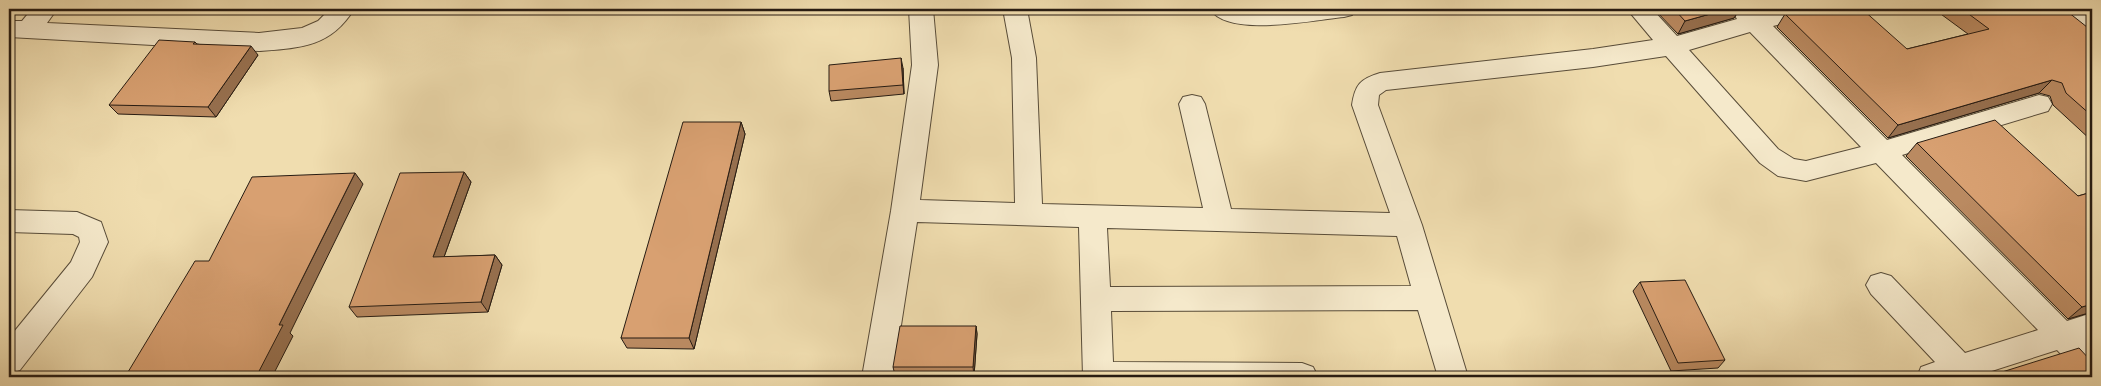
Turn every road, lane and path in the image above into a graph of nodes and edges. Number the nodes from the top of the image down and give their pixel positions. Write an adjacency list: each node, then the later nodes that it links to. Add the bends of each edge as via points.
1 (45, 9): 12 (street)
2 (342, 9): 12 (street, via 336,20 315,33 294,40 260,42)
3 (921, 9): 17 (street, via 925,65)
4 (1015, 9): 18 (street, via 1024,58)
5 (1222, 9): 6 (street, via 1239,17 1252,18)
6 (1344, 9)
7 (1639, 9): 13 (street)
8 (1812, 9): 10 (street)
9 (2066, 9): 11 (street)
10 (1749, 16): 13 (street); 16 (street)
11 (2092, 29)
12 (18, 30)
13 (1673, 46): 16 (street, via 1769,156 1788,169 1806,171); 22 (street, via 1380,82 1367,91 1365,105)
14 (1192, 104): 20 (street)
15 (2038, 104): 16 (street)
16 (1883, 151): 27 (street)
17 (904, 211): 18 (street); 32 (street)
18 (1029, 215): 19 (street)
19 (1093, 216): 20 (street); 25 (street)
20 (1219, 219): 22 (street)
21 (9, 221): 28 (street, via 77,222 91,230 94,242 82,269)
22 (1408, 225): 24 (street)
23 (1881, 285): 30 (street)
24 (1429, 298): 25 (street); 34 (street)
25 (1096, 299): 31 (street)
26 (2092, 326): 27 (street)
27 (2063, 336): 29 (street); 30 (street)
28 (9, 361)
29 (2092, 366)
30 (1946, 373)
31 (1098, 376): 33 (street)
32 (877, 377)
33 (1302, 377)
34 (1453, 377)

